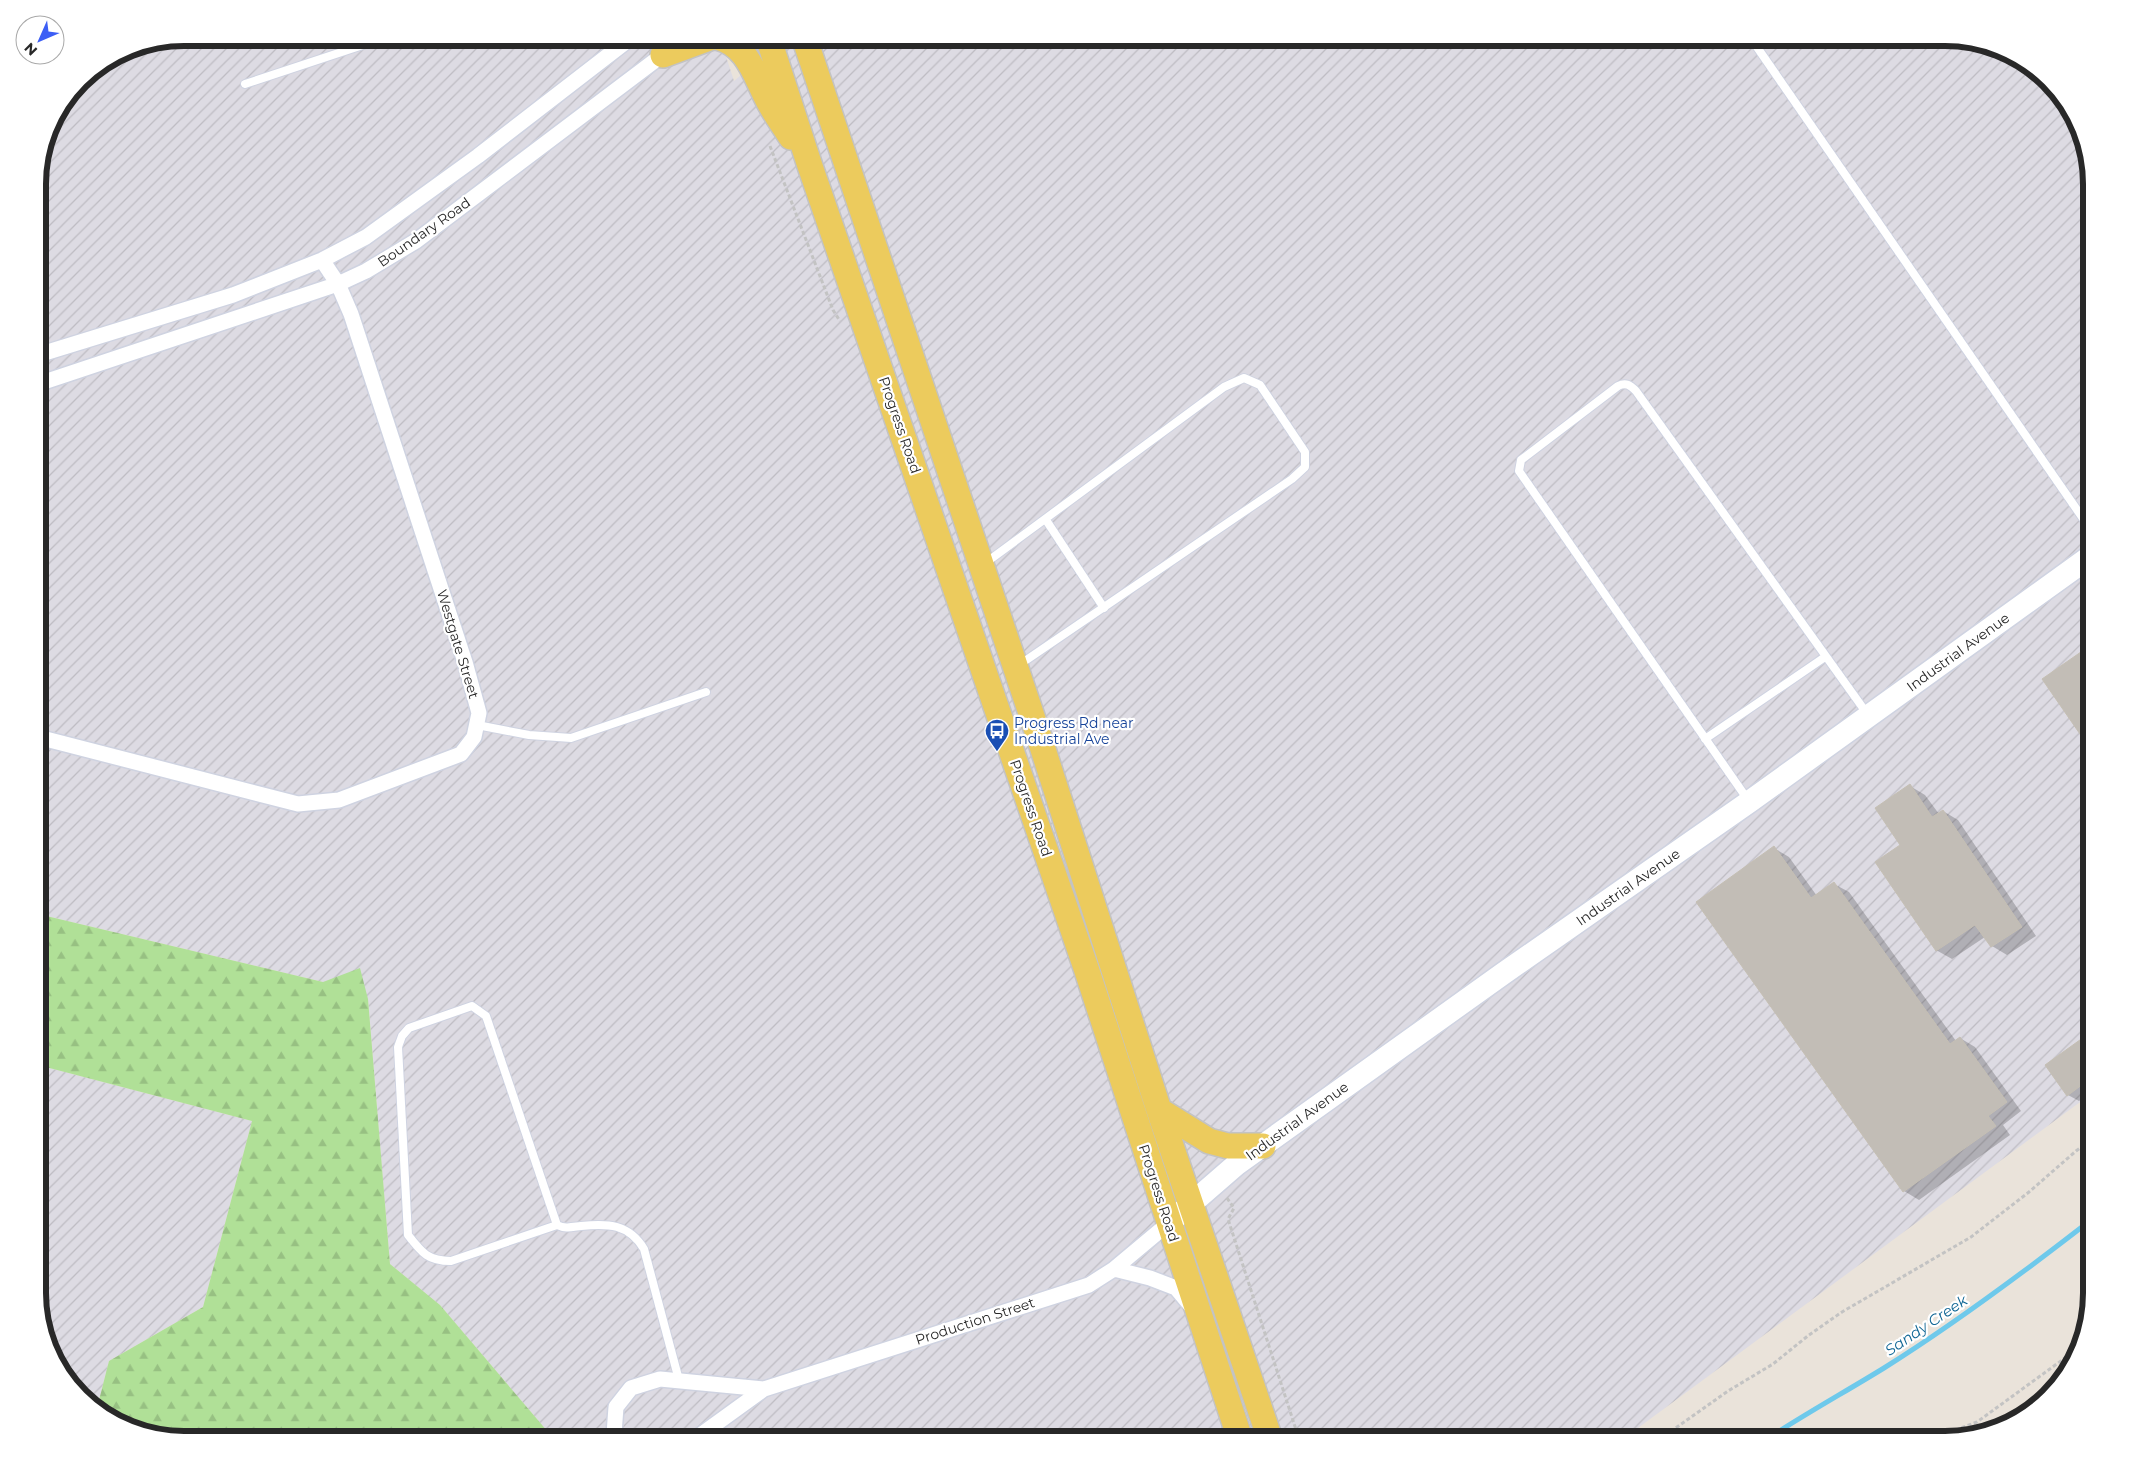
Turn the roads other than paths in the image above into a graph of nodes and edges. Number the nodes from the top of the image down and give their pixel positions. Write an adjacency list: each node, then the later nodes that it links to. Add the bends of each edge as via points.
1 (1756, 46): 16 (lane)
2 (360, 47): 10 (lane)
3 (621, 47): 12 (street, Boundary Road, via 374,231)
4 (675, 47): 9 (street, Boundary Road)
5 (687, 47): 9 (main road)
6 (736, 47): 11 (main road, via 751,63 769,103)
7 (771, 47): 11 (main road, Progress Road)
8 (807, 47): 19 (main road, Progress Road)
9 (663, 55): 13 (street, Boundary Road, via 416,241)
10 (245, 84)
11 (810, 166): 32 (main road, Progress Road, via 1073,930)
12 (322, 260): 13 (street, Westgate Street); 14 (street, Boundary Road, via 233,295)
13 (338, 284): 15 (street, Boundary Road); 25 (street, Westgate Street, via 351,314 465,662 479,713)
14 (47, 351)
15 (47, 381)
16 (2083, 517)
17 (1046, 520): 19 (lane); 20 (lane); 20 (lane, via 1224,387 1244,378 1260,385 1305,452 1304,467 1292,479)
18 (2083, 562): 24 (street, Industrial Avenue)
19 (981, 567): 22 (main road, Progress Road)
20 (1104, 608): 22 (lane)
21 (1825, 656): 24 (lane); 27 (lane); 27 (lane, via 1636,391 1624,383 1618,386 1521,460 1519,471)
22 (1015, 668): 29 (main road, Progress Road)
23 (706, 692): 25 (lane, via 572,738 529,735)
24 (1869, 716): 28 (street, Industrial Avenue)
25 (477, 725): 26 (street, Westgate Street, via 474,737 461,754 339,800 298,804)
26 (47, 739)
27 (1705, 739): 28 (lane)
28 (1749, 802): 30 (street, Industrial Avenue)
29 (1159, 1110): 30 (main road, via 1210,1141 1228,1146); 31 (main road, Progress Road)
30 (1263, 1146): 31 (street, Industrial Avenue)
31 (1191, 1204): 32 (street, Industrial Avenue); 41 (main road, Progress Road)
32 (1169, 1224): 34 (street, Production Street); 35 (main road, Progress Road)
33 (557, 1225): 33 (lane, via 486,1016 472,1006 409,1028 398,1047 408,1236 422,1254 440,1261 451,1261); 36 (lane, via 564,1228 598,1224 622,1228 637,1237 644,1249)
34 (1114, 1269): 35 (street, via 1176,1288); 37 (street, Production Street, via 1089,1285)
35 (1200, 1316): 40 (main road, Progress Road)
36 (679, 1380): 37 (street, Production Street); 38 (street, Production Street, via 660,1379 631,1388 616,1407)
37 (764, 1388): 39 (street, Production Street)
38 (614, 1431)
39 (707, 1431)
40 (1237, 1431)
41 (1267, 1431)

